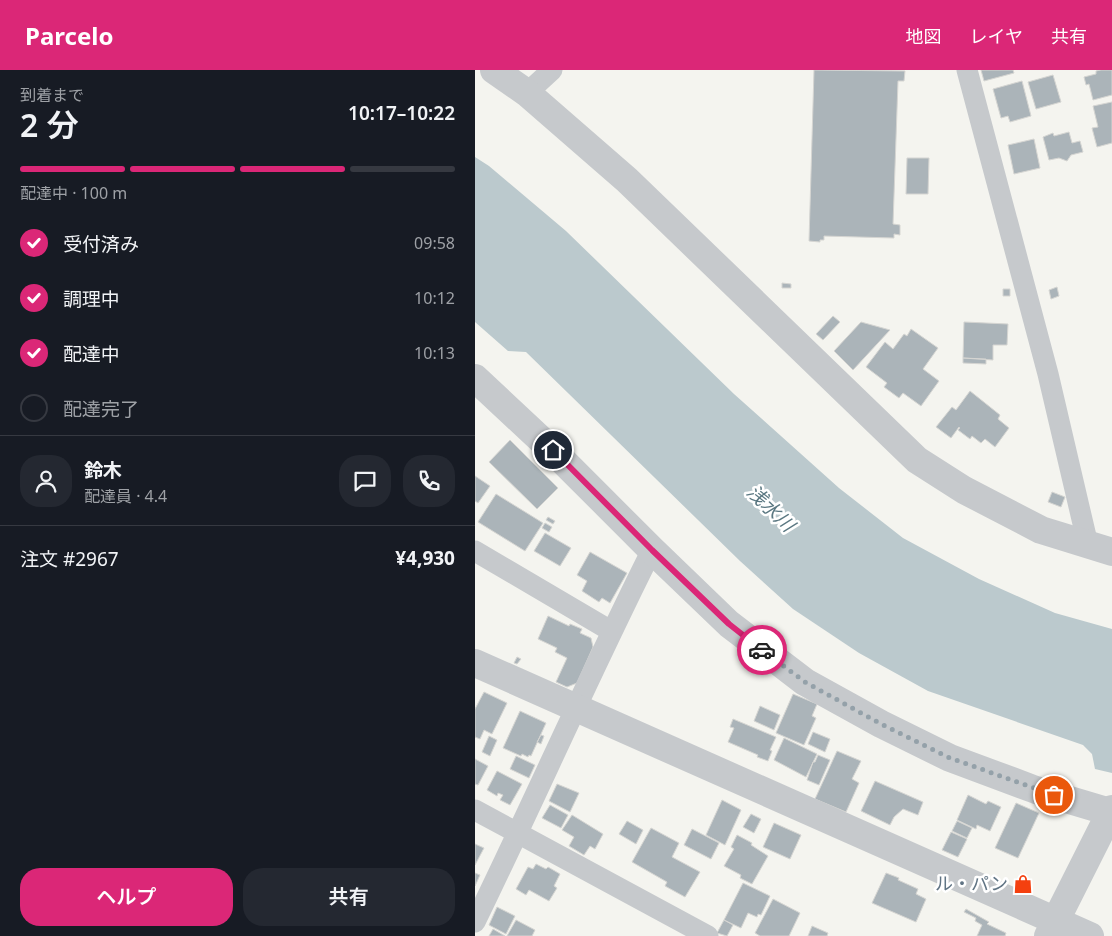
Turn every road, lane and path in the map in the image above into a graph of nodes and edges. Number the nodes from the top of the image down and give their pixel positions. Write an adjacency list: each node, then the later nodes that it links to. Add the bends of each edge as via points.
1 (493, 70): 4 (street)
2 (552, 70): 4 (street)
3 (967, 70): 6 (street, via 1048,374)
4 (527, 94): 6 (street, via 627,180 917,460 964,490 1041,530)
5 (475, 378): 7 (street, via 553,450)
6 (1100, 548)
7 (652, 550): 9 (street); 13 (street, via 729,624 805,682 950,758 1035,790)
8 (475, 551): 9 (street)
9 (611, 631): 11 (street)
10 (475, 663): 11 (street)
11 (576, 707): 14 (street); 16 (street)
12 (475, 810): 14 (street)
13 (1111, 811): 16 (street)
14 (519, 833): 15 (street); 17 (street)
15 (475, 922)
16 (1052, 928): 18 (street)
17 (708, 936)
18 (1090, 936)

